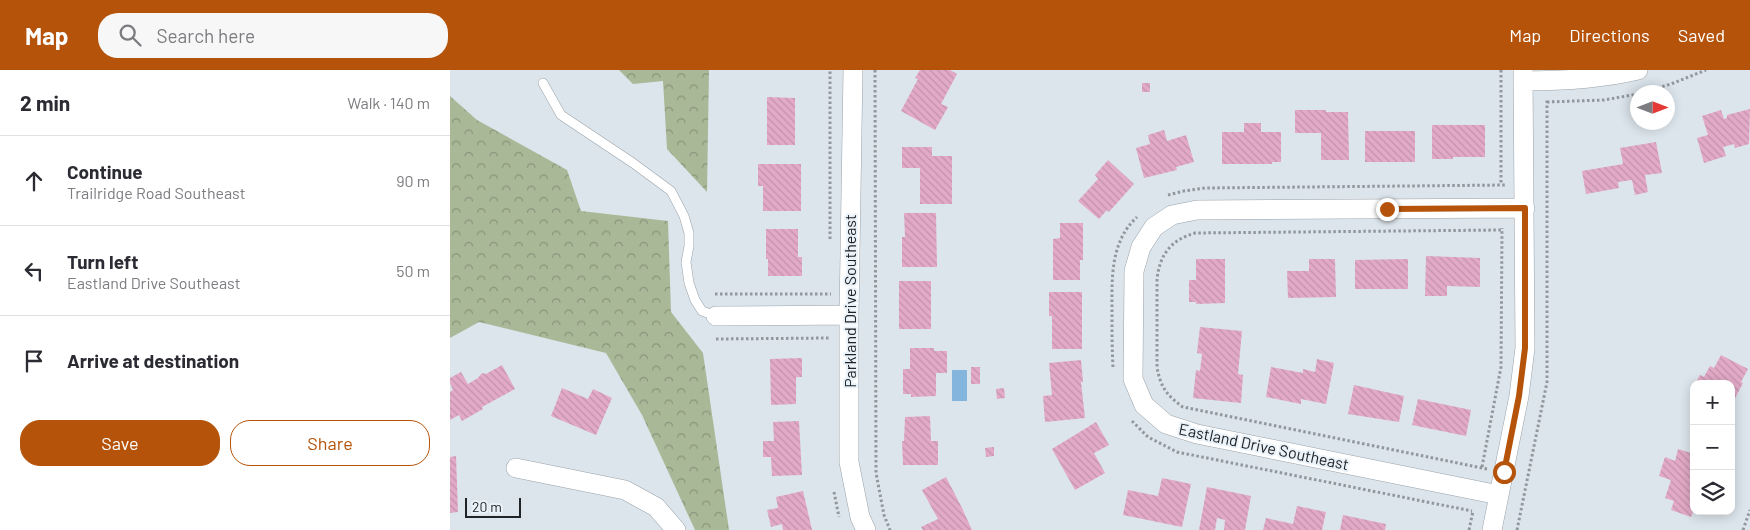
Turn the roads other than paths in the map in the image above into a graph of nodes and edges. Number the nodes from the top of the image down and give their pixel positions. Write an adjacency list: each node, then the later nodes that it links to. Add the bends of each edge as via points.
1 (853, 70): 6 (street, Parkland Drive Southeast)
2 (1638, 70): 3 (street, via 1609,77 1565,81)
3 (1523, 76): 5 (street)
4 (543, 83): 7 (lane, via 561,115 671,191 689,234 686,262 695,300 702,311)
5 (1525, 208): 9 (street, via 1525,348); 9 (street, Eastland Drive Southeast, via 1197,210 1172,215 1154,227 1141,247 1134,271 1133,378 1144,405 1166,424 1197,434)
6 (849, 315): 7 (street); 11 (street, Parkland Drive Southeast, via 849,462 860,517)
7 (716, 316)
8 (516, 468): 10 (street, via 625,490 656,507)
9 (1499, 495): 12 (street)
10 (676, 530)
11 (866, 530)
12 (1492, 530)

